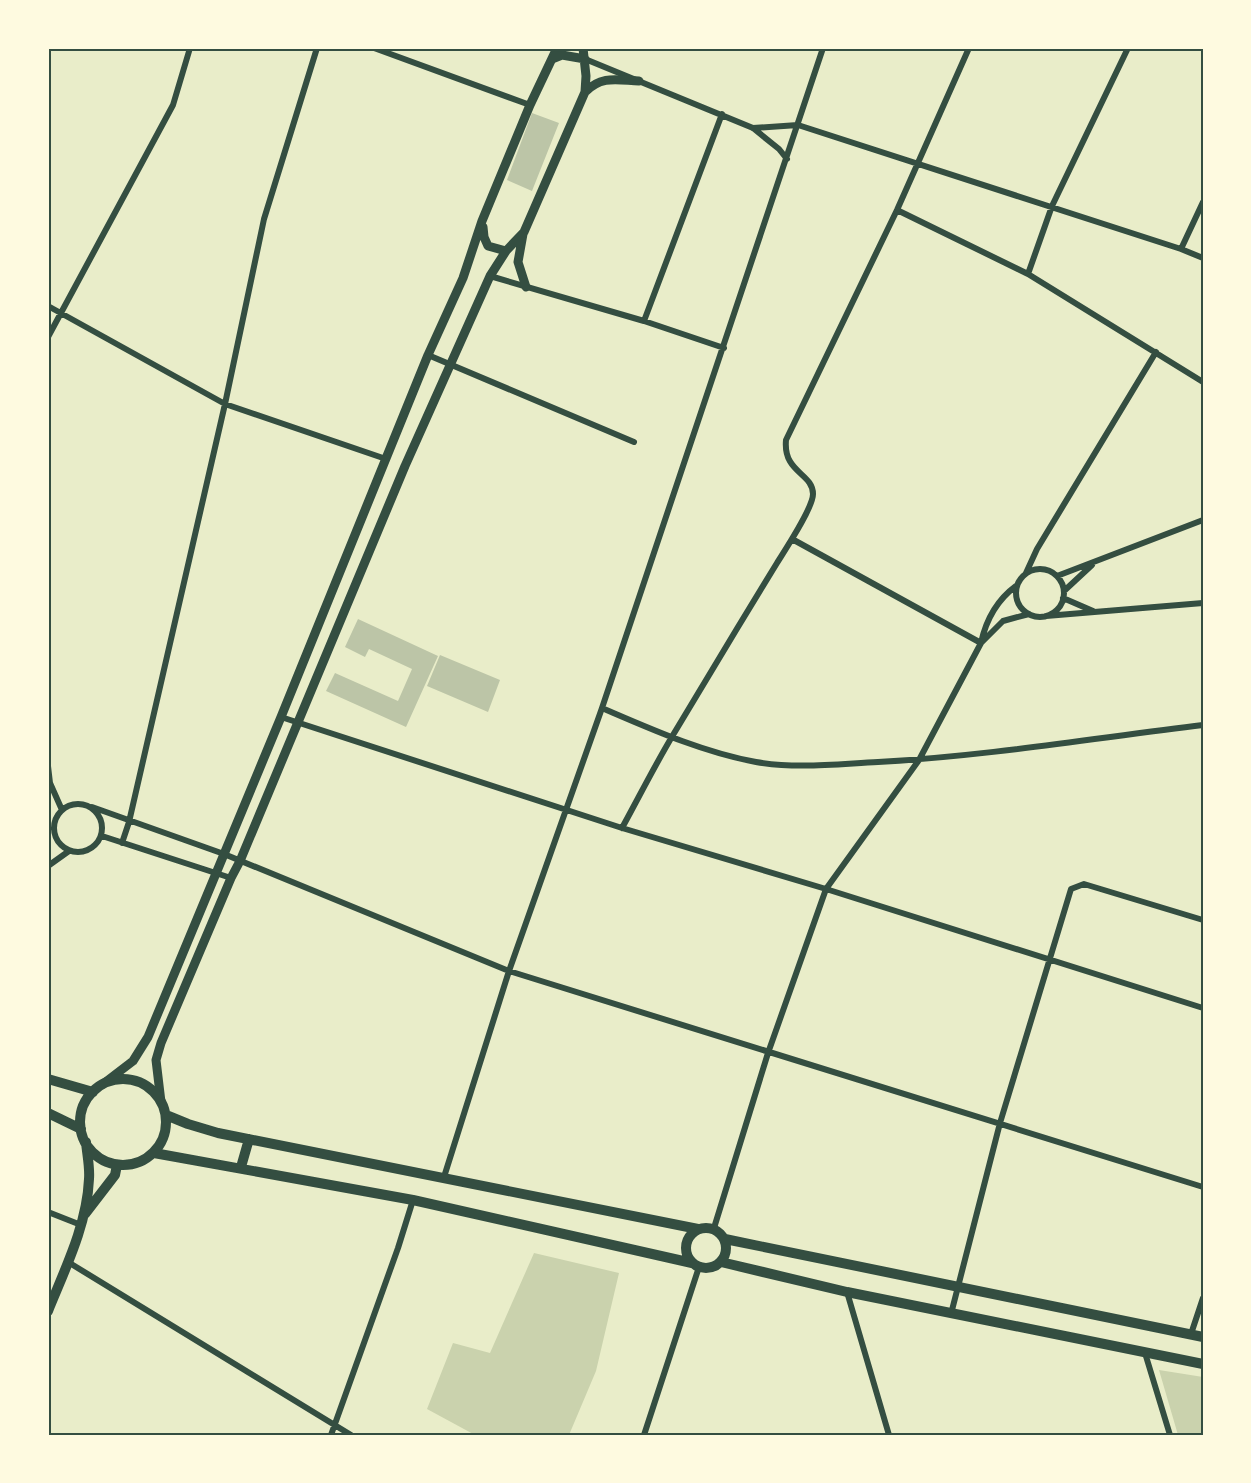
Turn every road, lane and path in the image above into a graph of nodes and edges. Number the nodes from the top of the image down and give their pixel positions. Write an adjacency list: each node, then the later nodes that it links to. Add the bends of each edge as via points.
1 (190, 48): 31 (street, via 173,105)
2 (317, 48): 39 (street, via 264,219)
3 (374, 48): 13 (street)
4 (557, 48): 9 (main road)
5 (583, 48): 10 (main road)
6 (823, 48): 15 (street)
7 (969, 48): 18 (street)
8 (1128, 48): 20 (street)
9 (552, 59): 10 (main road, via 562,55); 13 (main road)
10 (585, 59): 11 (street); 12 (main road)
11 (639, 81): 12 (main road, via 606,79); 14 (street)
12 (585, 92): 23 (main road)
13 (530, 105): 22 (main road)
14 (722, 114): 16 (street); 32 (street)
15 (798, 125): 16 (street); 17 (street); 18 (street)
16 (753, 128): 17 (street)
17 (787, 159): 34 (street)
18 (917, 162): 20 (street); 21 (street)
19 (1203, 202): 24 (street)
20 (1052, 206): 24 (street); 27 (street)
21 (897, 210): 27 (street); 43 (street, via 786,440 788,461 813,493)
22 (482, 221): 25 (main road, via 488,246); 36 (main road, via 463,278)
23 (524, 232): 25 (main road); 29 (main road, via 518,262)
24 (1181, 249): 26 (street)
25 (506, 251): 28 (main road)
26 (1203, 258)
27 (1028, 274): 35 (street)
28 (490, 276): 29 (street); 37 (main road)
29 (526, 287): 32 (street)
30 (48, 306): 31 (street)
31 (61, 314): 33 (street); 39 (street)
32 (644, 321): 34 (street)
33 (48, 337)
34 (724, 348): 54 (street)
35 (1156, 352): 38 (street); 45 (street)
36 (428, 355): 37 (street); 41 (main road)
37 (451, 365): 40 (street); 56 (main road)
38 (1203, 382)
39 (225, 404): 41 (street); 64 (street)
40 (634, 442)
41 (386, 459): 55 (main road)
42 (1203, 520): 44 (street)
43 (792, 539): 53 (street); 58 (street)
44 (1094, 563): 46 (street); 48 (street)
45 (1026, 573): 46 (street, via 1042,568); 47 (street)
46 (1057, 576): 48 (street)
47 (1017, 586): 51 (street, via 1018,602); 53 (street, via 1003,595 985,625)
48 (1064, 594): 50 (street); 52 (street, via 1057,610)
49 (1203, 603): 50 (street)
50 (1096, 612): 52 (street)
51 (1029, 614): 52 (street); 53 (street, via 1003,621)
52 (1046, 616)
53 (981, 644): 59 (street)
54 (602, 708): 58 (street); 63 (street)
55 (281, 717): 56 (street); 70 (main road)
56 (297, 723): 63 (street); 71 (main road)
57 (1203, 725): 59 (street)
58 (671, 738): 59 (street, via 783,765); 65 (street)
59 (919, 760): 75 (street)
60 (48, 766): 62 (street, via 50,783)
61 (92, 807): 62 (street, via 76,804); 64 (street); 67 (street, via 102,820)
62 (62, 810): 66 (street)
63 (566, 810): 65 (street); 78 (street)
64 (129, 822): 68 (street); 70 (street)
65 (622, 828): 75 (street)
66 (51, 829): 69 (street)
67 (102, 836): 68 (street); 69 (street, via 85,852)
68 (122, 843): 73 (street)
69 (69, 851): 72 (street)
70 (224, 854): 71 (street); 73 (main road)
71 (240, 861): 74 (main road); 78 (street)
72 (48, 866)
73 (217, 872): 74 (street); 82 (main road, via 148,1037 133,1061)
74 (231, 878): 84 (main road, via 161,1043 156,1060)
75 (826, 889): 77 (street); 80 (street)
76 (1203, 920): 77 (street, via 1084,884 1075,886 1068,893)
77 (1050, 959): 79 (street); 87 (street)
78 (509, 971): 80 (street); 94 (street)
79 (1203, 1008)
80 (768, 1053): 87 (street); 100 (street)
81 (48, 1079): 83 (main road)
82 (103, 1084): 83 (main road); 84 (main road, via 136,1081 155,1093)
83 (93, 1092): 88 (main road, via 85,1103)
84 (161, 1102): 86 (main road)
85 (48, 1113): 88 (main road)
86 (166, 1115): 89 (main road); 91 (main road, via 164,1135)
87 (1000, 1123): 95 (street); 106 (street)
88 (81, 1129): 90 (main road)
89 (249, 1140): 93 (main road); 94 (main road)
90 (86, 1142): 92 (main road, via 93,1153); 98 (main road, via 90,1177)
91 (154, 1153): 92 (main road, via 143,1161); 93 (main road)
92 (117, 1165): 98 (main road, via 115,1175)
93 (242, 1167): 96 (main road)
94 (444, 1177): 101 (main road)
95 (1203, 1187)
96 (413, 1200): 105 (main road); 115 (street)
97 (48, 1212): 99 (street)
98 (85, 1214): 99 (main road)
99 (81, 1226): 103 (main road)
100 (714, 1228): 101 (main road); 102 (main road)
101 (698, 1229): 105 (main road, via 686,1248)
102 (725, 1239): 104 (main road, via 726,1255); 106 (main road)
103 (68, 1262): 109 (main road); 115 (street)
104 (721, 1262): 105 (main road, via 707,1268); 107 (main road)
105 (696, 1265): 118 (street)
106 (958, 1286): 110 (street); 111 (main road)
107 (847, 1292): 110 (main road); 119 (street)
108 (1203, 1298): 111 (street)
109 (48, 1311)
110 (951, 1314): 113 (main road)
111 (1191, 1334): 112 (main road)
112 (1203, 1337)
113 (1145, 1353): 114 (main road); 120 (street)
114 (1203, 1364)
115 (334, 1425): 116 (street); 117 (street)
116 (331, 1435)
117 (351, 1435)
118 (644, 1435)
119 (889, 1435)
120 (1170, 1435)

